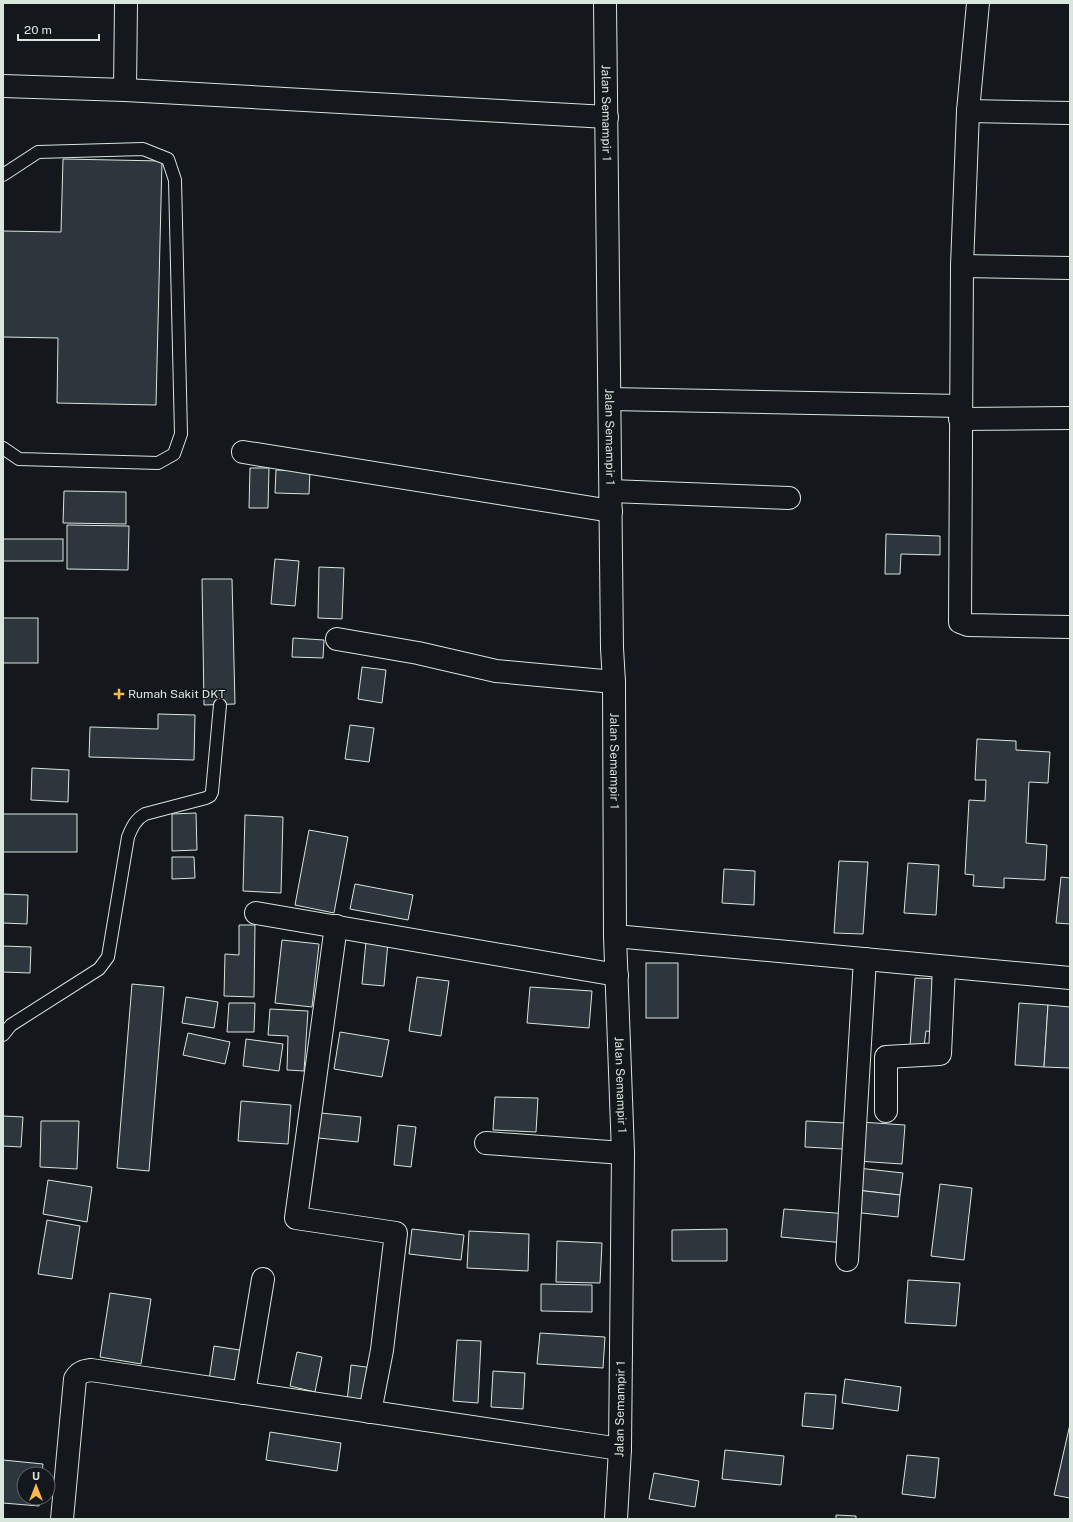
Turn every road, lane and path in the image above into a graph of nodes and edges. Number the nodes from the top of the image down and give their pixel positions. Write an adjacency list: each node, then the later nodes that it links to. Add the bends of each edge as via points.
1 (126, 3): 5 (street)
2 (606, 3): 8 (street, Jalan Semampir 1)
3 (978, 3): 6 (street)
4 (3, 86): 5 (street)
5 (125, 90): 8 (street)
6 (968, 111): 7 (street); 10 (street)
7 (1070, 113)
8 (607, 117): 12 (street, Jalan Semampir 1)
9 (3, 175): 15 (lane, via 38,152 143,149 168,160 175,180 181,434 174,454 158,463 19,459)
10 (962, 266): 11 (street); 13 (street)
11 (1070, 268)
12 (610, 398): 13 (street); 18 (street, Jalan Semampir 1)
13 (961, 413): 14 (street); 19 (street, via 960,622 968,625)
14 (1070, 418)
15 (3, 448)
16 (243, 452): 18 (street)
17 (789, 498): 18 (street)
18 (611, 501): 21 (street, Jalan Semampir 1)
19 (1070, 627)
20 (337, 639): 21 (street, via 418,653 496,671)
21 (614, 682): 25 (street, Jalan Semampir 1)
22 (220, 705): 30 (lane, via 210,796 145,814 138,818 128,836 108,957 99,969 11,1025)
23 (256, 913): 24 (street)
24 (336, 926): 28 (street); 37 (street, via 296,1218 396,1233 382,1350)
25 (615, 936): 26 (street); 28 (street, Jalan Semampir 1)
26 (865, 959): 27 (street); 34 (street)
27 (944, 966): 29 (street); 31 (street, via 940,1054 886,1057)
28 (617, 975): 33 (street, Jalan Semampir 1)
29 (1070, 978)
30 (3, 1035)
31 (886, 1111)
32 (486, 1143): 33 (street)
33 (624, 1153): 38 (street, Jalan Semampir 1)
34 (847, 1260)
35 (263, 1279): 36 (street)
36 (244, 1392): 37 (street); 39 (street, via 91,1370 78,1374 75,1379)
37 (370, 1412): 38 (street)
38 (620, 1449): 40 (street, Jalan Semampir 1)
39 (62, 1519)
40 (616, 1519)

